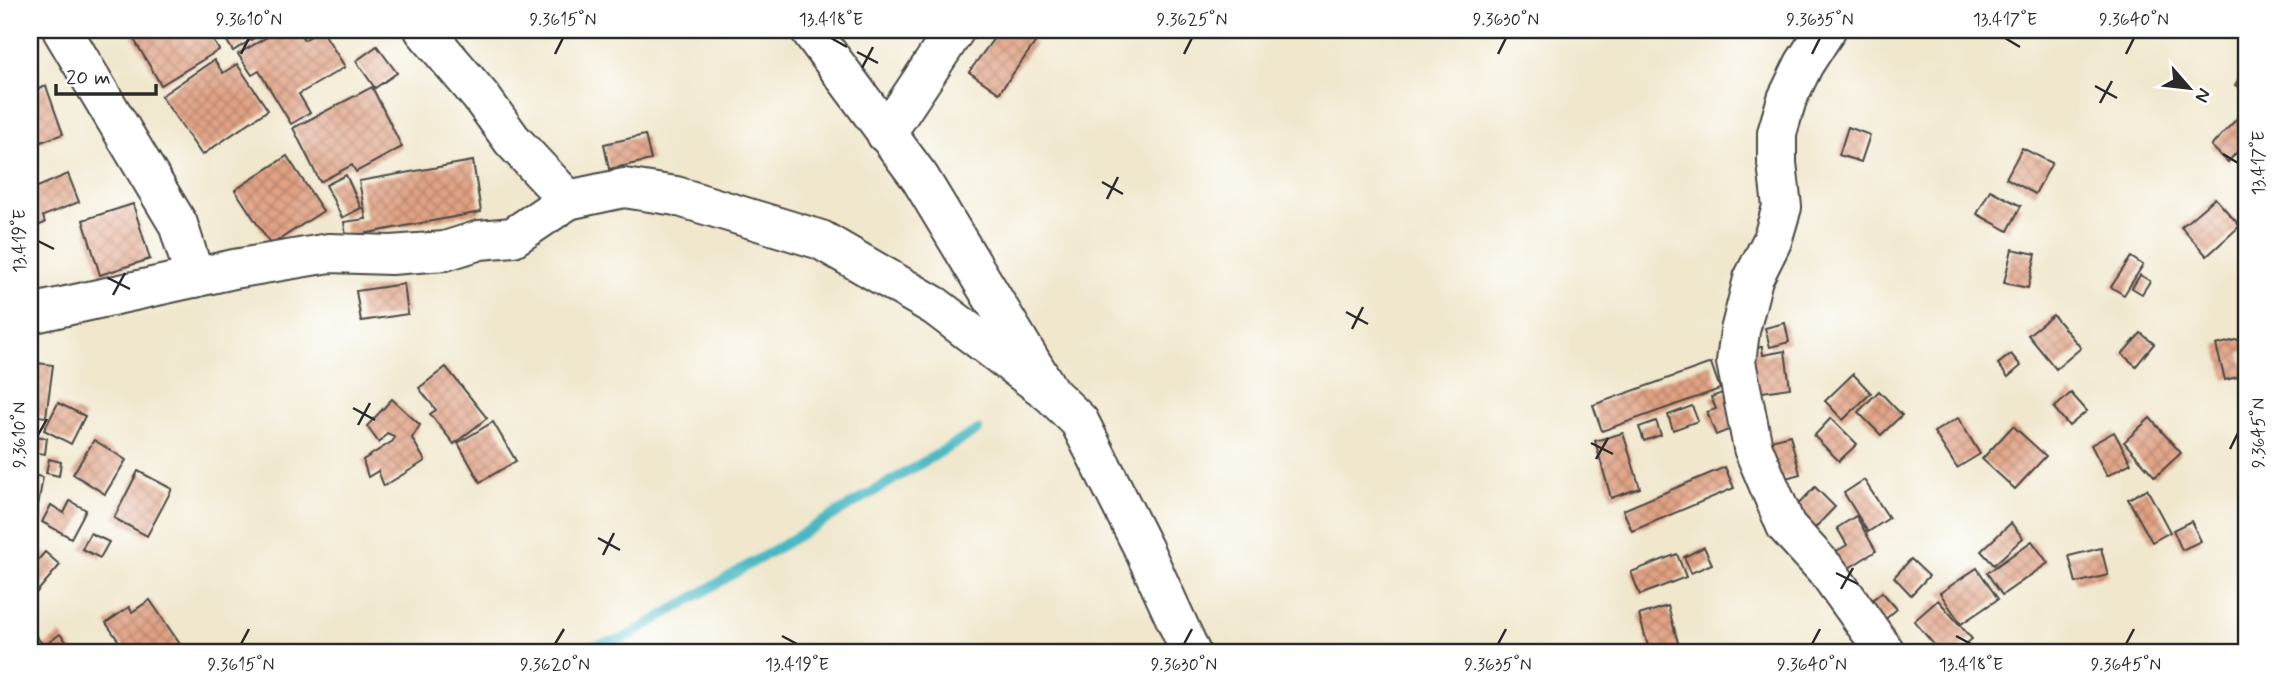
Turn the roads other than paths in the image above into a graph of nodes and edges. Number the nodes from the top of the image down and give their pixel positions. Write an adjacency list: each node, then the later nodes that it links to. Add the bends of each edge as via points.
1 (62, 30): 8 (street, via 178,224)
2 (424, 30): 7 (street, via 512,140)
3 (810, 30): 6 (street)
4 (955, 30): 6 (street)
5 (1826, 30): 12 (street, via 1787,99 1777,133 1782,206 1754,279 1736,362 1753,448 1786,526 1828,572)
6 (886, 134): 10 (street, via 920,178)
7 (568, 200): 8 (street, via 513,237 480,240 445,251 329,253); 10 (street, via 624,188 676,195 821,240 935,306)
8 (195, 278): 9 (street)
9 (30, 314)
10 (1050, 393): 11 (street, via 1079,421)
11 (1191, 653)
12 (1886, 653)

